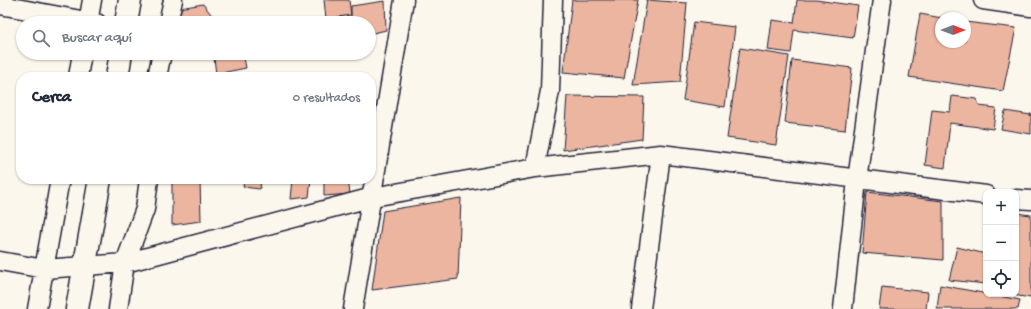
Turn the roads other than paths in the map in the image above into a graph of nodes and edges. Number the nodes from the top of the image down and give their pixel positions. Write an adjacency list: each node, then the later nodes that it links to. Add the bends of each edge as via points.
1 (92, 0): 11 (street)
2 (130, 0): 12 (highway)
3 (173, 0): 13 (street)
4 (404, 0): 22 (street)
5 (553, 0): 21 (street, via 550,91)
6 (882, 0): 23 (street)
7 (983, 0): 9 (street)
8 (0, 5): 10 (street)
9 (1031, 7)
10 (59, 16)
11 (91, 16)
12 (127, 16)
13 (170, 16)
14 (81, 60): 17 (street)
15 (120, 60): 18 (highway)
16 (161, 60): 19 (street)
17 (79, 72)
18 (118, 72)
19 (158, 72)
20 (660, 154): 21 (street); 23 (street); 40 (street)
21 (535, 168): 29 (street)
22 (376, 178)
23 (857, 180): 28 (street); 41 (street)
24 (59, 184): 35 (street)
25 (99, 184): 34 (highway)
26 (149, 184): 33 (street, via 145,209)
27 (375, 184): 29 (street)
28 (983, 195)
29 (373, 197): 33 (street); 39 (street)
30 (1019, 198): 31 (street)
31 (1031, 200)
32 (0, 261): 35 (street)
33 (125, 263): 34 (street); 38 (street)
34 (85, 267): 35 (street); 37 (highway)
35 (44, 269): 36 (street)
36 (37, 309)
37 (77, 309)
38 (118, 309)
39 (353, 309)
40 (641, 309)
41 (843, 309)

